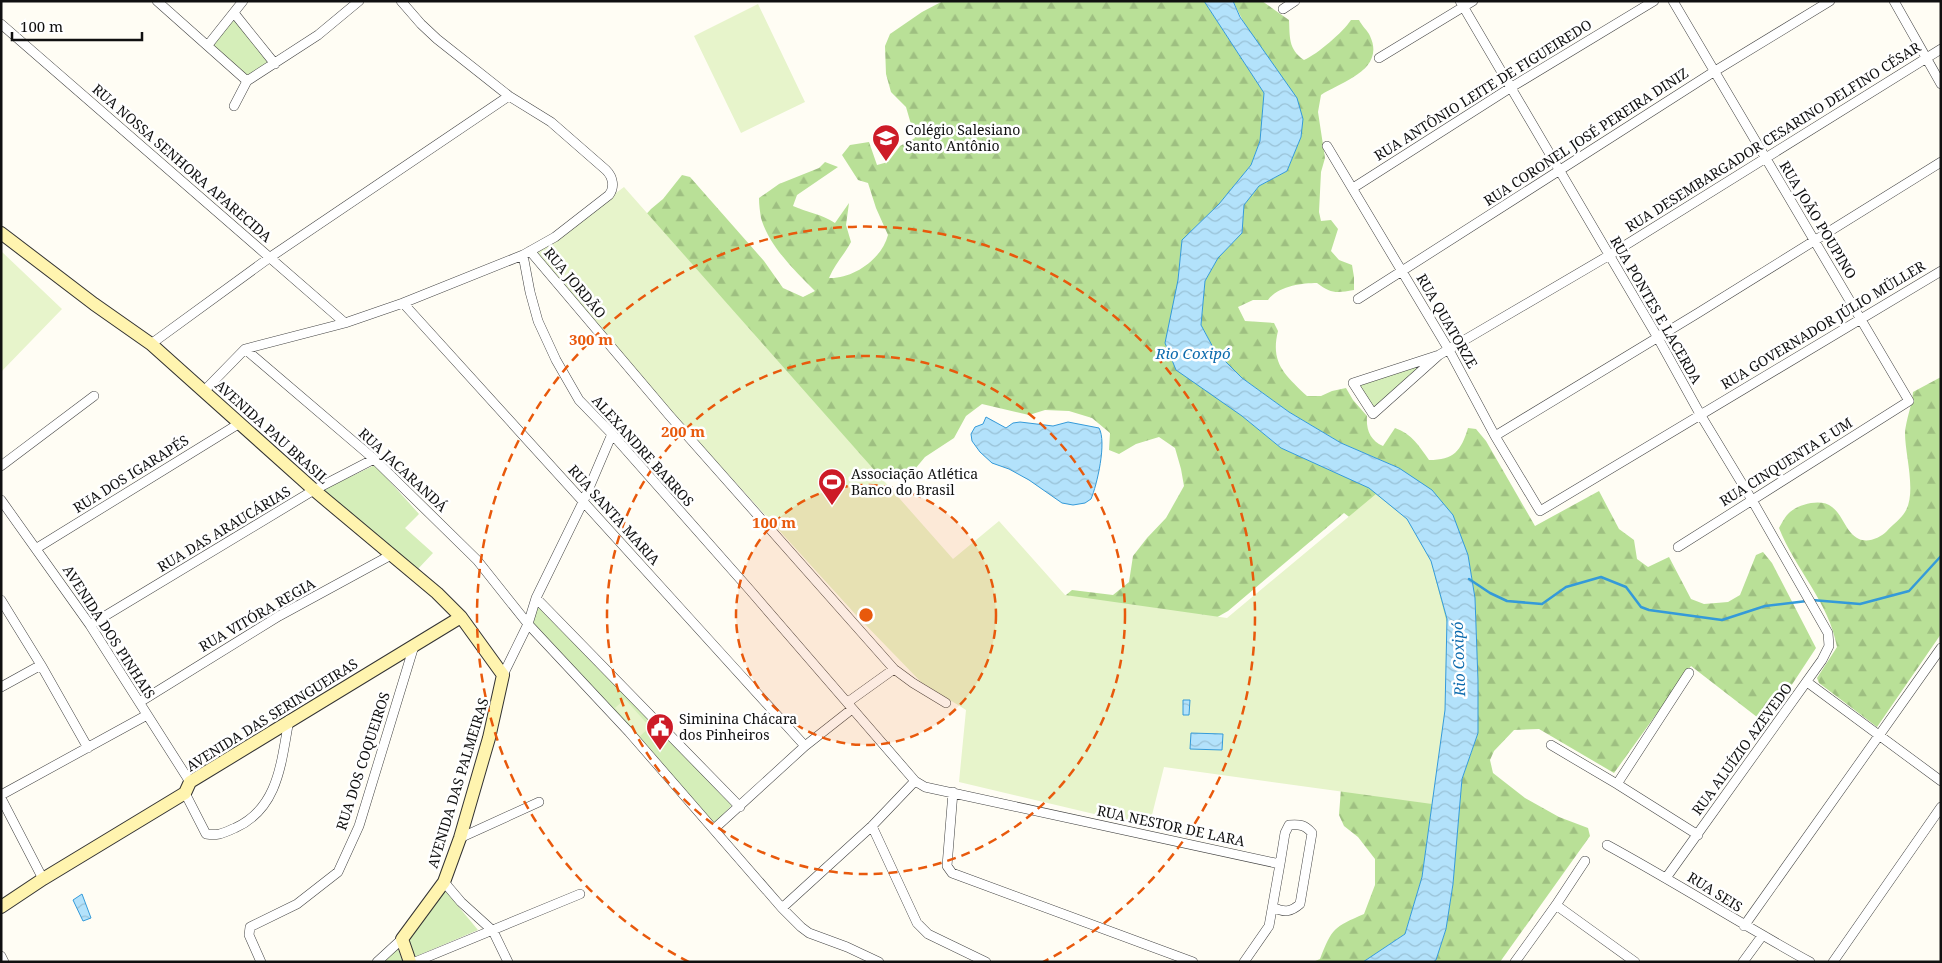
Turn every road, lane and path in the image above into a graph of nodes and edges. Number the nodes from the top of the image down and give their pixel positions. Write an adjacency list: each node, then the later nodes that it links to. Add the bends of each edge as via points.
1 (157, 1): 15 (street)
2 (243, 1): 13 (street)
3 (360, 1): 19 (street)
4 (401, 1): 24 (street, via 437,39)
5 (1295, 1): 12 (street)
6 (1474, 1): 11 (street)
7 (1654, 1): 23 (street, RUA ANTÔNIO LEITE DE FIGUEIREDO)
8 (1674, 1): 20 (street, RUA JOÃO POUPINO)
9 (1830, 1): 20 (street, RUA CORONEL JOSÉ PEREIRA DINIZ)
10 (1894, 1): 18 (street)
11 (1462, 4): 17 (street); 23 (street, RUA PONTES E LACERDA)
12 (1283, 9)
13 (234, 13): 15 (street); 19 (street)
14 (1, 24): 35 (street, RUA NOSSA SENHORA APARECIDA)
15 (208, 45): 21 (street)
16 (1941, 49): 18 (street, RUA DESEMBARGADOR CESARINO DELFINO CÉSAR)
17 (1379, 58)
18 (1925, 58): 22 (street); 27 (street, RUA DESEMBARGADOR CESARINO DELFINO CÉSAR)
19 (275, 64): 21 (street)
20 (1715, 71): 27 (street, RUA JOÃO POUPINO); 29 (street, RUA CORONEL JOSÉ PEREIRA DINIZ)
21 (247, 81): 25 (street)
22 (1941, 84)
23 (1510, 88): 29 (street, RUA PONTES E LACERDA); 30 (street, RUA ANTÔNIO LEITE DE FIGUEIREDO)
24 (509, 96): 33 (street, via 551,122 606,170 612,182 609,195 555,237); 35 (street)
25 (234, 106)
26 (1327, 146): 30 (street, RUA QUATORZE)
27 (1766, 159): 32 (street, RUA JOÃO POUPINO); 34 (street, RUA DESEMBARGADOR CESARINO DELFINO CÉSAR)
28 (1941, 162): 32 (street)
29 (1559, 171): 34 (street, RUA PONTES E LACERDA); 36 (street, RUA CORONEL JOSÉ PEREIRA DINIZ)
30 (1353, 188): 36 (street, RUA QUATORZE)
31 (1, 233): 43 (street, AVENIDA PAU BRASIL)
32 (1814, 240): 40 (street, RUA JOÃO POUPINO); 42 (street)
33 (526, 253): 39 (street); 52 (street, ALEXANDRE BARROS, via 530,292 538,321 556,360 579,400); 73 (street, RUA JORDÃO)
34 (1608, 256): 42 (street, RUA PONTES E LACERDA); 45 (street, RUA DESEMBARGADOR CESARINO DELFINO CÉSAR)
35 (269, 258): 41 (street, RUA NOSSA SENHORA APARECIDA); 43 (street)
36 (1401, 271): 38 (street, RUA CORONEL JOSÉ PEREIRA DINIZ); 45 (street, RUA QUATORZE)
37 (1941, 271): 40 (street, RUA GOVERNADOR JÚLIO MÜLLER)
38 (1358, 299)
39 (403, 303): 41 (street); 59 (street, RUA SANTA MARIA)
40 (1861, 318): 49 (street, RUA JOÃO POUPINO); 50 (street, RUA GOVERNADOR JÚLIO MÜLLER)
41 (345, 323): 44 (street)
42 (1658, 338): 50 (street, RUA PONTES E LACERDA); 53 (street)
43 (151, 344): 47 (street, AVENIDA PAU BRASIL)
44 (245, 349): 47 (street); 54 (street, RUA JACARANDÁ)
45 (1449, 350): 46 (street, RUA DESEMBARGADOR CESARINO DELFINO CÉSAR); 53 (street, RUA QUATORZE)
46 (1439, 355): 46 (street, RUA DESEMBARGADOR CESARINO DELFINO CÉSAR, via 1373,414 1353,383 1422,361)
47 (204, 392): 51 (street, AVENIDA PAU BRASIL)
48 (94, 396): 55 (street)
49 (1909, 400): 58 (street, RUA CINQUENTA E UM)
50 (1700, 414): 58 (street, RUA PONTES E LACERDA); 60 (street, RUA GOVERNADOR JÚLIO MÜLLER)
51 (240, 424): 56 (street, AVENIDA PAU BRASIL); 62 (street, RUA DOS IGARAPÉS)
52 (612, 434): 59 (street, AVENIDA DAS PALMEIRAS); 80 (street, ALEXANDRE BARROS)
53 (1495, 436): 60 (street, RUA QUATORZE)
54 (374, 459): 56 (street, RUA DAS ARAUCÁRIAS); 67 (street, RUA JACARANDÁ, via 477,560)
55 (1, 466)
56 (314, 490): 63 (street, AVENIDA PAU BRASIL); 68 (street, RUA DAS ARAUCÁRIAS)
57 (1, 500): 62 (street, AVENIDA DOS PINHAIS)
58 (1752, 500): 61 (street, RUA CINQUENTA E UM); 69 (street, RUA PONTES E LACERDA)
59 (583, 502): 64 (street, AVENIDA DAS PALMEIRAS); 84 (street, RUA SANTA MARIA)
60 (1540, 511)
61 (1678, 547)
62 (37, 548): 68 (street, AVENIDA DOS PINHAIS)
63 (391, 556): 66 (street, AVENIDA PAU BRASIL); 78 (street, RUA VITÓRA REGIA, via 291,609)
64 (536, 598): 67 (street, AVENIDA DAS PALMEIRAS); 94 (street)
65 (1, 600): 72 (street)
66 (461, 617): 70 (street, AVENIDA DAS SERINGUEIRAS); 75 (street, AVENIDA PAU BRASIL)
67 (528, 624): 75 (street, AVENIDA DAS PALMEIRAS); 97 (street, RUA JACARANDÁ)
68 (90, 626): 78 (street, AVENIDA DOS PINHAIS)
69 (1828, 633): 76 (street, RUA ALUÍZIO AZEVEDO, via 1827,652)
70 (414, 646): 82 (street, AVENIDA DAS SERINGUEIRAS); 118 (street, RUA DOS COQUEIROS, via 359,826 338,872 297,904 252,924 249,935)
71 (1941, 648): 83 (street)
72 (41, 665): 77 (street); 86 (street)
73 (894, 669): 79 (street, RUA JORDÃO); 80 (street)
74 (1690, 672): 89 (street)
75 (503, 675): 99 (street, AVENIDA DAS PALMEIRAS, via 489,738)
76 (1807, 682): 83 (street); 98 (street, RUA ALUÍZIO AZEVEDO)
77 (1, 687)
78 (140, 702): 81 (street, AVENIDA DOS PINHAIS)
79 (946, 703)
80 (850, 706): 84 (street); 87 (street, ALEXANDRE BARROS)
81 (147, 715): 86 (street); 90 (street, AVENIDA DOS PINHAIS)
82 (289, 720): 90 (street, AVENIDA DAS SERINGUEIRAS); 90 (street, AVENIDA DOS PINHAIS, via 272,792 262,810 246,823 218,836 206,834)
83 (1878, 736): 88 (street); 111 (street)
84 (805, 746): 94 (street)
85 (1551, 746): 89 (street)
86 (88, 748): 92 (street)
87 (915, 781): 91 (street, RUA NESTOR DE LARA, via 925,787); 96 (street)
88 (1941, 781)
89 (1617, 784): 98 (street)
90 (187, 787): 104 (street, AVENIDA DAS SERINGUEIRAS)
91 (953, 792): 102 (street, RUA NESTOR DE LARA); 125 (street, via 947,866 952,873)
92 (1, 796): 104 (street)
93 (539, 802): 99 (street)
94 (740, 807): 97 (street)
95 (1941, 807): 130 (street)
96 (872, 826): 110 (street); 124 (street, via 916,923 928,934)
97 (714, 829): 110 (street, RUA JACARANDÁ)
98 (1698, 835): 103 (street, RUA ALUÍZIO AZEVEDO)
99 (460, 838): 105 (street, AVENIDA DAS PALMEIRAS)
100 (1607, 845): 103 (street, RUA SEIS)
101 (1584, 860): 107 (street)
102 (1280, 864): 109 (street); 109 (street, via 1289,825 1306,826 1312,834 1300,904 1281,912)
103 (1666, 878): 111 (street, RUA SEIS)
104 (43, 879): 108 (street, AVENIDA DAS SERINGUEIRAS)
105 (444, 882): 112 (street); 114 (street, AVENIDA DAS PALMEIRAS)
106 (580, 894): 112 (street)
107 (1556, 905): 116 (street); 127 (street)
108 (1, 907)
109 (1273, 907): 126 (street, via 1269,926)
110 (782, 908): 123 (street, RUA JACARANDÁ, via 809,933)
111 (1744, 926): 113 (street, RUA SEIS)
112 (492, 932): 121 (street); 122 (street)
113 (1762, 936): 128 (street); 129 (street, RUA SEIS)
114 (402, 939): 119 (street, AVENIDA DAS PALMEIRAS); 120 (street)
115 (1, 956): 117 (street)
116 (1630, 960)
117 (4, 962)
118 (261, 962)
119 (377, 962)
120 (410, 962)
121 (415, 962)
122 (508, 962)
123 (879, 962)
124 (986, 962)
125 (1193, 962)
126 (1244, 962)
127 (1515, 962)
128 (1743, 962)
129 (1810, 962)
130 (1834, 962)

